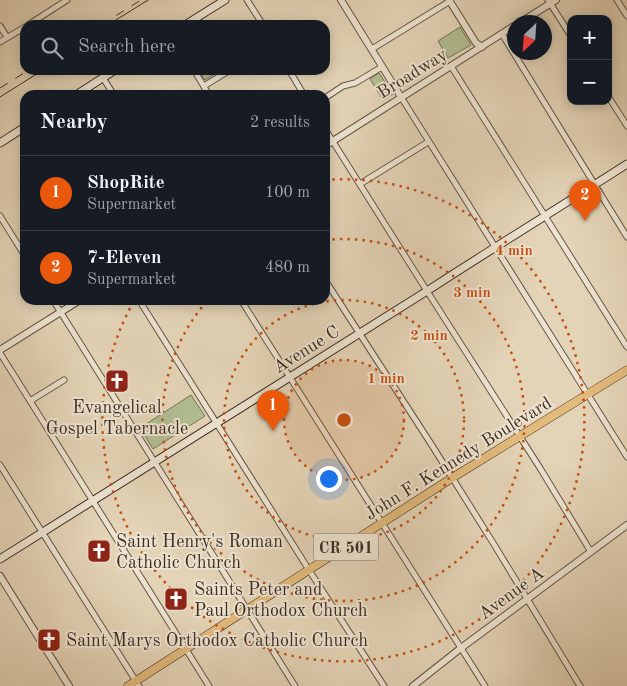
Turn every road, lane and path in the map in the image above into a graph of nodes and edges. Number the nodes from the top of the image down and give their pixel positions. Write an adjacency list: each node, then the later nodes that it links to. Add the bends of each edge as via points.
1 (68, 0): 8 (street)
2 (225, 0): 12 (main road)
3 (247, 0): 13 (street)
4 (341, 0): 22 (street)
5 (450, 0): 21 (street, via 476,43); 22 (street)
6 (617, 0): 10 (street)
7 (552, 1): 9 (street); 15 (street)
8 (58, 3): 11 (street)
9 (531, 15)
10 (627, 16)
11 (34, 20)
12 (193, 20)
13 (259, 20)
14 (0, 26): 19 (street)
15 (567, 29)
16 (20, 30): 19 (street)
17 (507, 31): 18 (street, Broadway)
18 (502, 34): 21 (street, Broadway); 47 (street)
19 (7, 38): 20 (street)
20 (0, 42)
21 (482, 47): 23 (street, Broadway)
22 (372, 49): 24 (street)
23 (451, 66): 36 (street, Broadway); 49 (street)
24 (382, 67): 35 (street); 36 (street)
25 (108, 75): 29 (main road)
26 (197, 75): 30 (street)
27 (222, 75): 30 (street)
28 (292, 75): 34 (street)
29 (103, 78): 31 (main road); 32 (street)
30 (204, 86): 33 (street)
31 (84, 90)
32 (111, 90)
33 (207, 90)
34 (301, 90)
35 (330, 95)
36 (401, 97): 41 (street, Broadway); 42 (street)
37 (612, 102): 38 (street)
38 (627, 126)
39 (20, 130): 43 (main road)
40 (330, 136): 41 (street)
41 (333, 141): 44 (street, Broadway); 46 (street)
42 (428, 142): 46 (street); 51 (street)
43 (0, 143)
44 (330, 143)
45 (627, 164): 47 (main road, Avenue C)
46 (360, 184): 54 (street)
47 (594, 185): 49 (main road, Avenue C); 50 (street)
48 (0, 216): 52 (street)
49 (544, 216): 51 (main road, Avenue C); 61 (street)
50 (627, 236)
51 (495, 246): 54 (main road, Avenue C); 66 (street)
52 (20, 248)
53 (330, 288): 60 (street)
54 (427, 291): 60 (main road, Avenue C); 69 (street)
55 (56, 305): 59 (street)
56 (72, 305): 59 (street)
57 (143, 305): 68 (street)
58 (244, 305): 64 (street)
59 (60, 313): 62 (street); 71 (street)
60 (359, 333): 64 (main road, Avenue C); 73 (street)
61 (627, 347)
62 (0, 351): 67 (street)
63 (627, 370): 66 (main road, John F. Kennedy Boulevard / CR 501)
64 (290, 377): 68 (main road, Avenue C); 75 (street)
65 (64, 380): 67 (street)
66 (587, 395): 69 (main road, John F. Kennedy Boulevard / CR 501); 70 (street)
67 (30, 401): 74 (street)
68 (217, 423): 71 (main road, Avenue C); 80 (street)
69 (519, 437): 73 (main road, John F. Kennedy Boulevard / CR 501); 78 (street)
70 (627, 457)
71 (154, 462): 74 (main road, Avenue C); 83 (street)
72 (0, 465): 77 (street)
73 (452, 478): 75 (main road, John F. Kennedy Boulevard / CR 501); 82 (street)
74 (93, 501): 77 (main road, Avenue C); 85 (street)
75 (382, 523): 80 (main road, John F. Kennedy Boulevard / CR 501); 84 (street)
76 (627, 525): 78 (street, Avenue A)
77 (43, 533): 79 (main road, Avenue C); 86 (street)
78 (591, 552): 82 (street, Avenue A)
79 (0, 559)
80 (309, 570): 83 (main road, John F. Kennedy Boulevard / CR 501); 91 (street)
81 (0, 576): 87 (street)
82 (527, 599): 84 (street, Avenue A); 94 (street)
83 (247, 609): 85 (main road, John F. Kennedy Boulevard / CR 501); 90 (street)
84 (461, 648): 92 (street, Avenue A); 93 (street)
85 (186, 649): 86 (main road, John F. Kennedy Boulevard / CR 501); 89 (street)
86 (138, 683): 88 (main road, John F. Kennedy Boulevard / CR 501)
87 (69, 686)
88 (128, 686)
89 (209, 686)
90 (296, 686)
91 (384, 686)
92 (414, 686)
93 (485, 686)
94 (580, 686)

